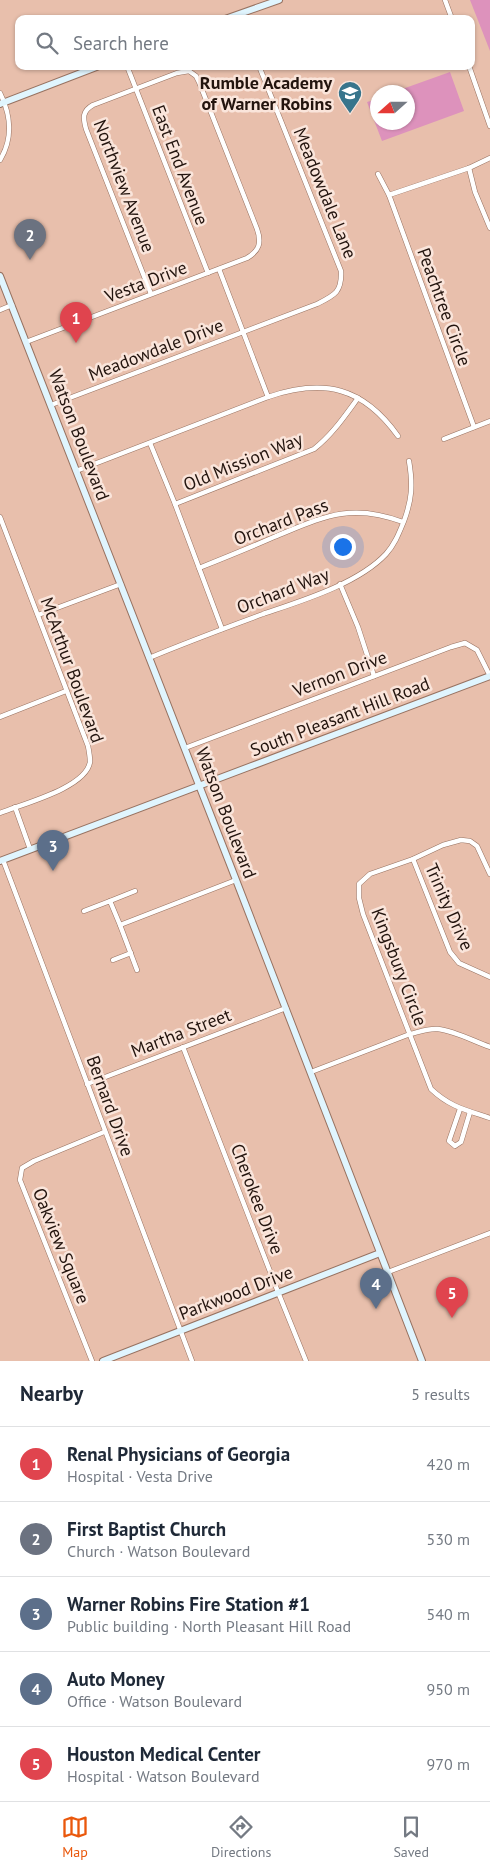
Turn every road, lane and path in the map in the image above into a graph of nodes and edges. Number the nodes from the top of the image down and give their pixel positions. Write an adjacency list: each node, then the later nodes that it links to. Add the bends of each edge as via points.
1 (279, 0): 3 (main road)
2 (445, 0): 4 (street)
3 (242, 15)
4 (451, 15)
5 (89, 70): 11 (main road)
6 (129, 70): 9 (street, East End Avenue)
7 (261, 70): 25 (street, Meadowdale Lane, via 341,271 342,283 333,296 318,304)
8 (470, 70): 12 (street)
9 (136, 89): 19 (street, Vesta Drive, via 185,71 193,72 199,82 260,238 257,251 252,255); 20 (street, East End Avenue); 22 (street, Northview Avenue, via 92,105 83,116)
10 (0, 93): 11 (street)
11 (2, 103): 14 (street, via 10,127)
12 (490, 126)
13 (490, 158): 15 (street)
14 (0, 160)
15 (469, 168): 17 (street); 18 (street)
16 (378, 174): 17 (street, Peachtree Circle)
17 (389, 195): 31 (street, Peachtree Circle)
18 (490, 228)
19 (219, 269): 20 (street, Vesta Drive); 25 (street)
20 (208, 273): 22 (street, Vesta Drive)
21 (0, 276): 23 (main road, Watson Boulevard)
22 (151, 294): 26 (street, Vesta Drive)
23 (12, 305): 24 (street); 26 (main road, Watson Boulevard)
24 (0, 310)
25 (243, 331): 27 (street); 29 (street, Meadowdale Drive)
26 (26, 342): 29 (main road, Watson Boulevard)
27 (268, 397): 28 (street, via 311,387 337,390); 34 (street)
28 (358, 398): 32 (street, via 380,413); 37 (street, Old Mission Way, via 338,426 314,449)
29 (50, 405): 36 (main road, Watson Boulevard)
30 (490, 421): 31 (street)
31 (474, 427): 33 (street)
32 (398, 436)
33 (444, 439)
34 (150, 443): 36 (street); 37 (street)
35 (409, 462): 39 (street, Orchard Way, via 411,499)
36 (76, 471): 41 (main road, Watson Boulevard)
37 (175, 504): 40 (street)
38 (0, 517): 43 (street, McArthur Boulevard)
39 (403, 522): 40 (street, Orchard Pass, via 384,515 364,513 327,516); 42 (street, Orchard Way, via 386,554)
40 (199, 568): 44 (street)
41 (121, 584): 43 (street); 45 (main road, Watson Boulevard)
42 (340, 584): 44 (street, Orchard Way); 46 (street)
43 (38, 615): 48 (street, McArthur Boulevard)
44 (222, 629): 45 (street, Orchard Way)
45 (149, 658): 50 (main road, Watson Boulevard)
46 (374, 676): 47 (street, Vernon Drive, via 465,643 477,650); 50 (street, Vernon Drive)
47 (490, 676): 51 (main road, South Pleasant Hill Road)
48 (66, 692): 49 (street); 52 (street, McArthur Boulevard, via 88,746 90,762 82,777 68,787)
49 (0, 717)
50 (185, 748): 51 (main road, Watson Boulevard)
51 (200, 786): 54 (main road, South Pleasant Hill Road); 58 (main road, Watson Boulevard)
52 (16, 807): 53 (street, McArthur Boulevard); 54 (street)
53 (0, 813)
54 (30, 849): 56 (main road, South Pleasant Hill Road)
55 (413, 859): 57 (street, Kingsbury Circle, via 442,846 461,840 470,841 477,846); 66 (street, Trinity Drive, via 450,952 459,963); 68 (street, Kingsbury Circle, via 370,874 359,884 363,914)
56 (1, 860): 72 (street, Bernard Drive)
57 (490, 874)
58 (236, 880): 62 (street); 67 (main road, Watson Boulevard)
59 (135, 891): 60 (street)
60 (110, 901): 61 (street); 62 (street)
61 (84, 911)
62 (120, 925): 63 (street)
63 (131, 953): 64 (street); 65 (street)
64 (113, 960)
65 (137, 970)
66 (490, 976)
67 (286, 1008): 69 (street, Martha Street); 71 (main road, Watson Boulevard)
68 (410, 1034): 70 (street, via 437,1029); 71 (street); 73 (street, Kingsbury Circle, via 431,1089 442,1100)
69 (183, 1047): 72 (street, Martha Street); 80 (street, Cherokee Drive)
70 (490, 1047)
71 (310, 1072): 78 (main road, Watson Boulevard)
72 (87, 1084): 76 (street, Bernard Drive)
73 (460, 1109): 74 (street, Kingsbury Circle); 74 (street, via 448,1141 455,1146 461,1142)
74 (470, 1112): 75 (street, Kingsbury Circle)
75 (490, 1118)
76 (104, 1132): 81 (street, Bernard Drive); 82 (street, Oakview Square, via 34,1161 22,1168 20,1180)
77 (490, 1233): 79 (street)
78 (380, 1252): 79 (main road, Watson Boulevard); 80 (main road, Parkwood Drive)
79 (388, 1272): 86 (main road, Watson Boulevard)
80 (278, 1292): 81 (main road, Parkwood Drive); 85 (street, Cherokee Drive)
81 (180, 1330): 83 (main road, Parkwood Drive); 84 (street, Bernard Drive)
82 (92, 1361)
83 (103, 1361)
84 (192, 1361)
85 (306, 1361)
86 (422, 1361)

